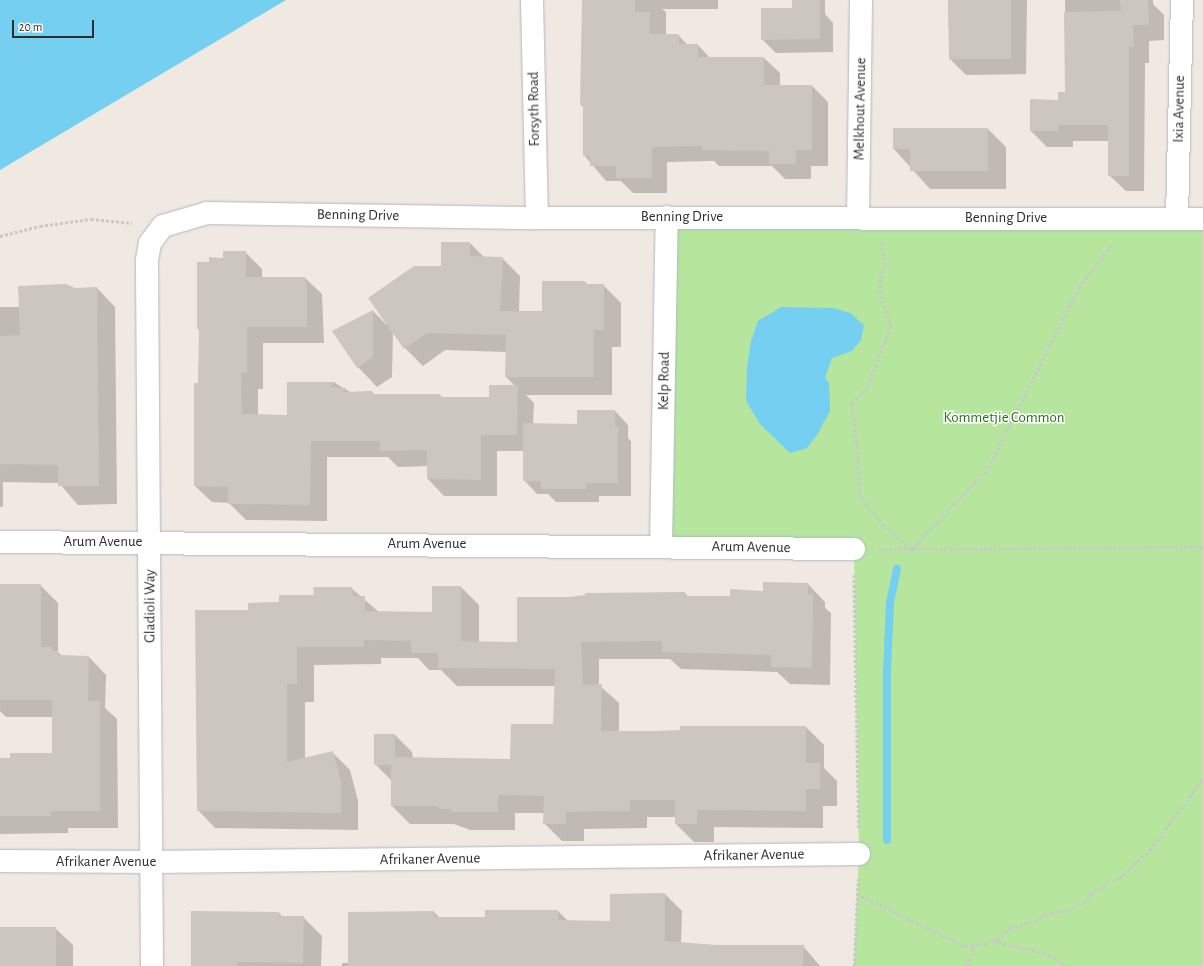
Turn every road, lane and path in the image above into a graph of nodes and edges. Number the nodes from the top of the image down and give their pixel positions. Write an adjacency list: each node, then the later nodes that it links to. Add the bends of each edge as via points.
1 (532, 0): 5 (street, Forsyth Road)
2 (861, 0): 6 (street, Melkhout Avenue)
3 (1182, 0): 8 (street, Ixia Avenue)
4 (667, 217): 5 (street, Benning Drive); 6 (street, Benning Drive); 14 (street, Kelp Road)
5 (537, 218): 10 (street, Benning Drive, via 208,213)
6 (867, 218): 7 (street, Benning Drive); 17 (path, via 886,262 881,275 880,291 891,327 868,387 852,404 860,496 882,524)
7 (1130, 219): 8 (street, Benning Drive); 17 (path, via 1079,287 988,468)
8 (1176, 219): 9 (street, Benning Drive)
9 (1203, 219)
10 (163, 226): 11 (path, via 91,220 40,226); 13 (street, Gladioli Way, via 150,243 147,260)
11 (0, 236)
12 (0, 542): 13 (street, Arum Avenue)
13 (150, 542): 14 (street, Arum Avenue); 21 (street, Gladioli Way)
14 (661, 546): 16 (street, Arum Avenue)
15 (1203, 547): 17 (path)
16 (854, 549): 17 (path); 19 (path)
17 (912, 549)
18 (1203, 779): 23 (path, via 1150,850 1123,875 1090,894 1087,900 1070,910 1054,915 1045,914 1035,921 1010,928)
19 (859, 854): 21 (street, Afrikaner Avenue); 22 (path)
20 (0, 861): 21 (street, Afrikaner Avenue)
21 (152, 862): 25 (street, Gladioli Way)
22 (857, 894): 24 (path, via 921,926 933,929 947,939 966,946); 26 (path)
23 (993, 940): 24 (path); 28 (path, via 1049,954)
24 (974, 946): 27 (path)
25 (152, 966)
26 (854, 966)
27 (967, 966)
28 (1067, 966)

